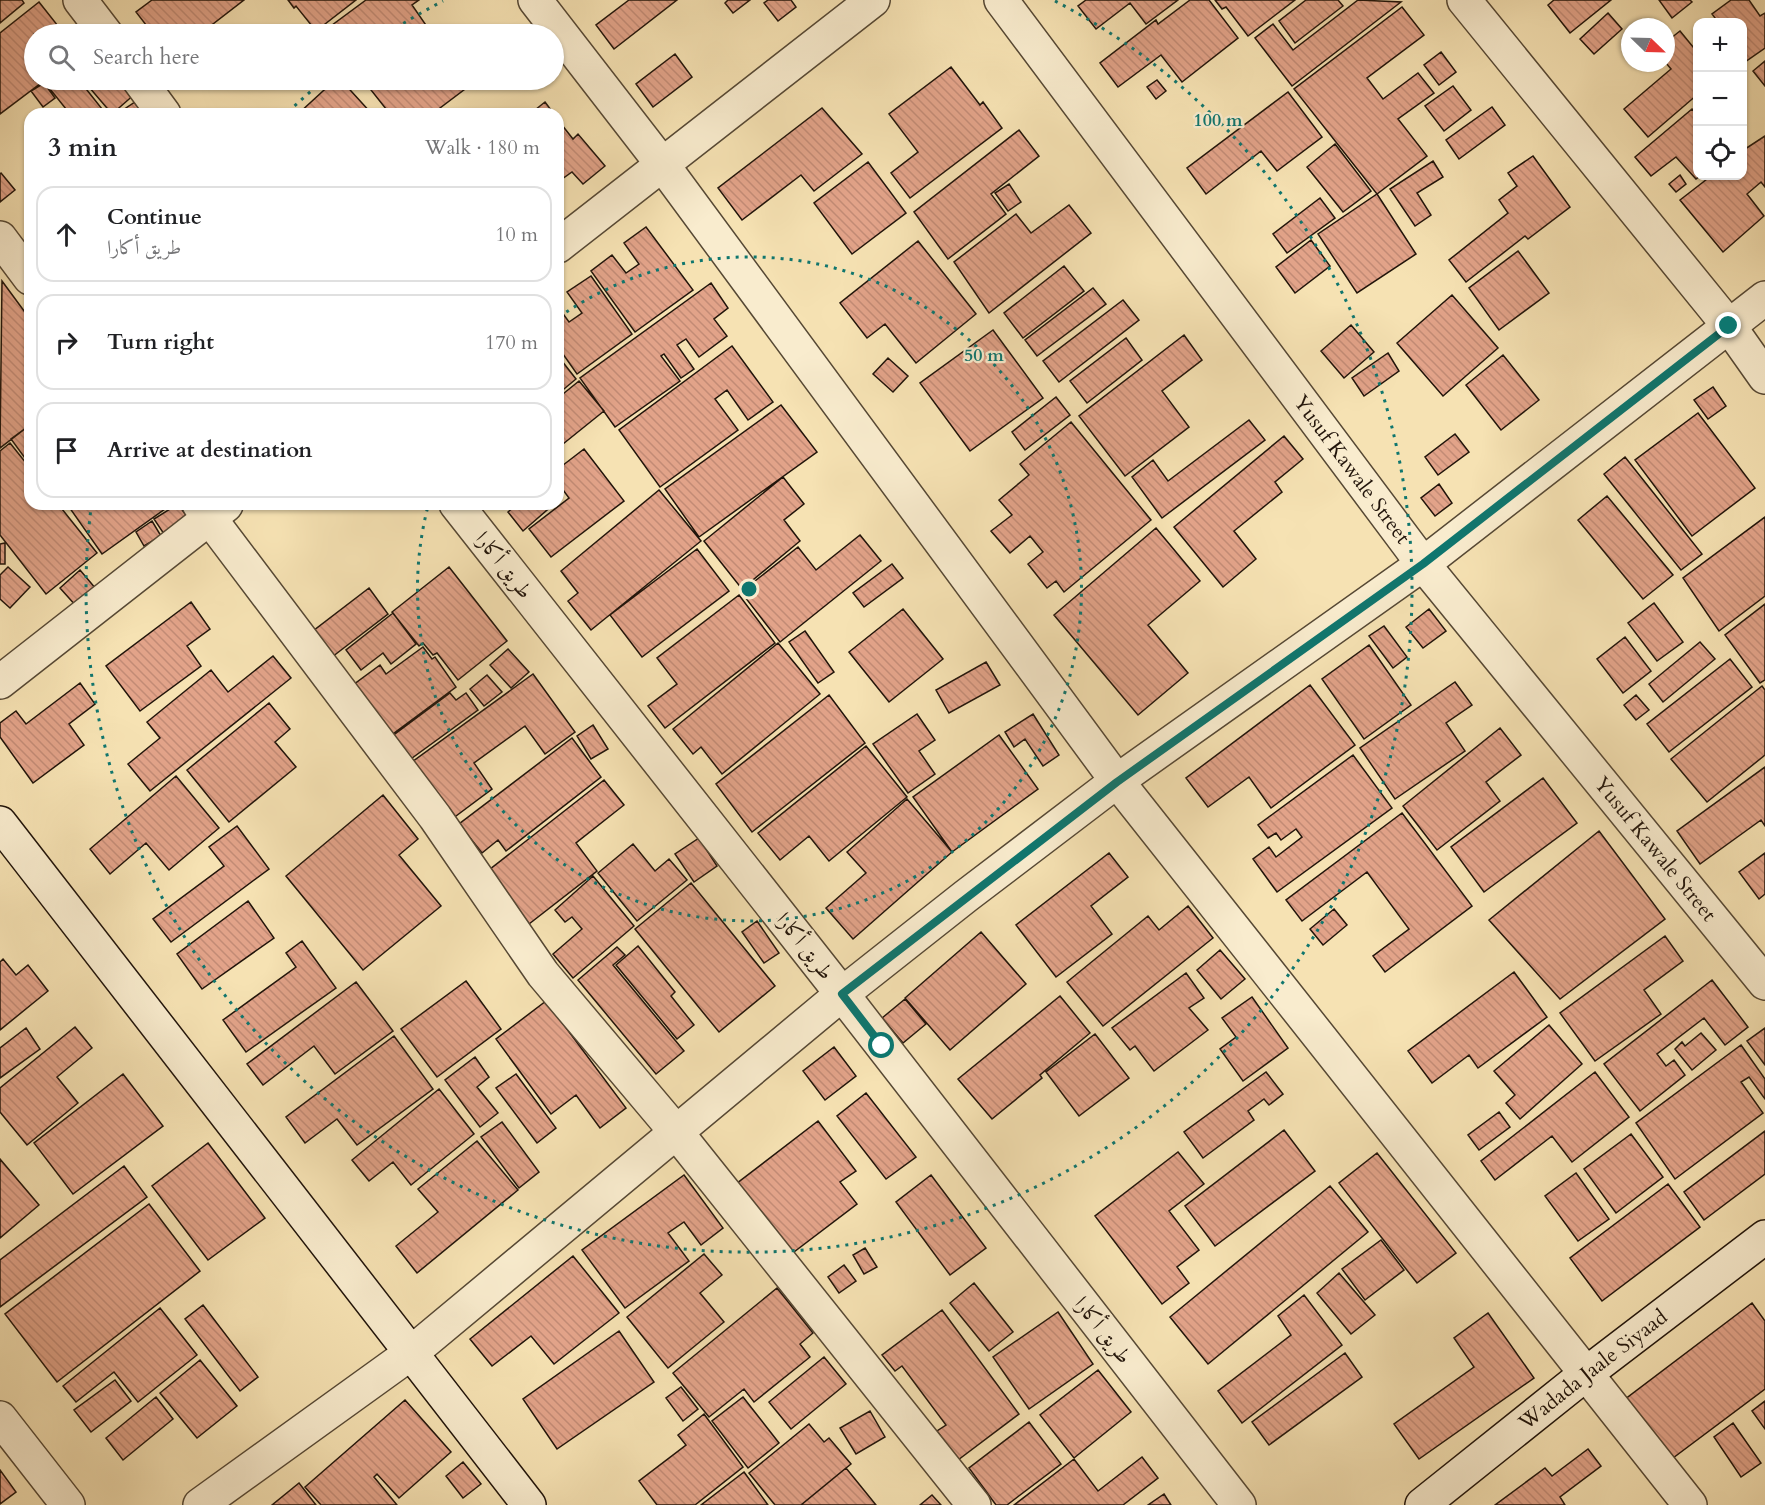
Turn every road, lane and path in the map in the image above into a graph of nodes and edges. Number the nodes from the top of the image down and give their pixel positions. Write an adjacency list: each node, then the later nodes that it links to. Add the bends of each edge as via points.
1 (80, 0): 6 (street)
2 (535, 0): 7 (street)
3 (873, 0): 11 (street)
4 (1001, 0): 21 (street, Yusuf Kawale Street)
5 (1464, 0): 16 (street)
6 (98, 24)
7 (554, 24)
8 (564, 37): 11 (street)
9 (146, 90): 10 (street)
10 (160, 108)
11 (662, 164): 13 (street); 23 (street)
12 (0, 237): 14 (street)
13 (564, 241)
14 (24, 270)
15 (1765, 298): 16 (street)
16 (1729, 326): 17 (street); 21 (street)
17 (1765, 377)
18 (211, 510): 22 (street)
19 (213, 510): 27 (street, via 435,817 543,974)
20 (461, 510): 26 (street, طريق أكارا)
21 (1423, 564): 23 (street); 25 (street, Yusuf Kawale Street)
22 (0, 682)
23 (1117, 782): 26 (street); 30 (street)
24 (0, 822): 29 (street)
25 (1765, 983)
26 (842, 994): 27 (street); 36 (street, طريق أكارا)
27 (677, 1133): 29 (street); 35 (street)
28 (1765, 1237): 30 (street, Wadada Jaale Siyaad)
29 (411, 1353): 33 (street); 34 (street)
30 (1587, 1373): 37 (street, Wadada Jaale Siyaad); 38 (street)
31 (0, 1418): 32 (street)
32 (68, 1505)
33 (200, 1505)
34 (529, 1505)
35 (974, 1505)
36 (1239, 1505)
37 (1422, 1505)
38 (1690, 1505)

